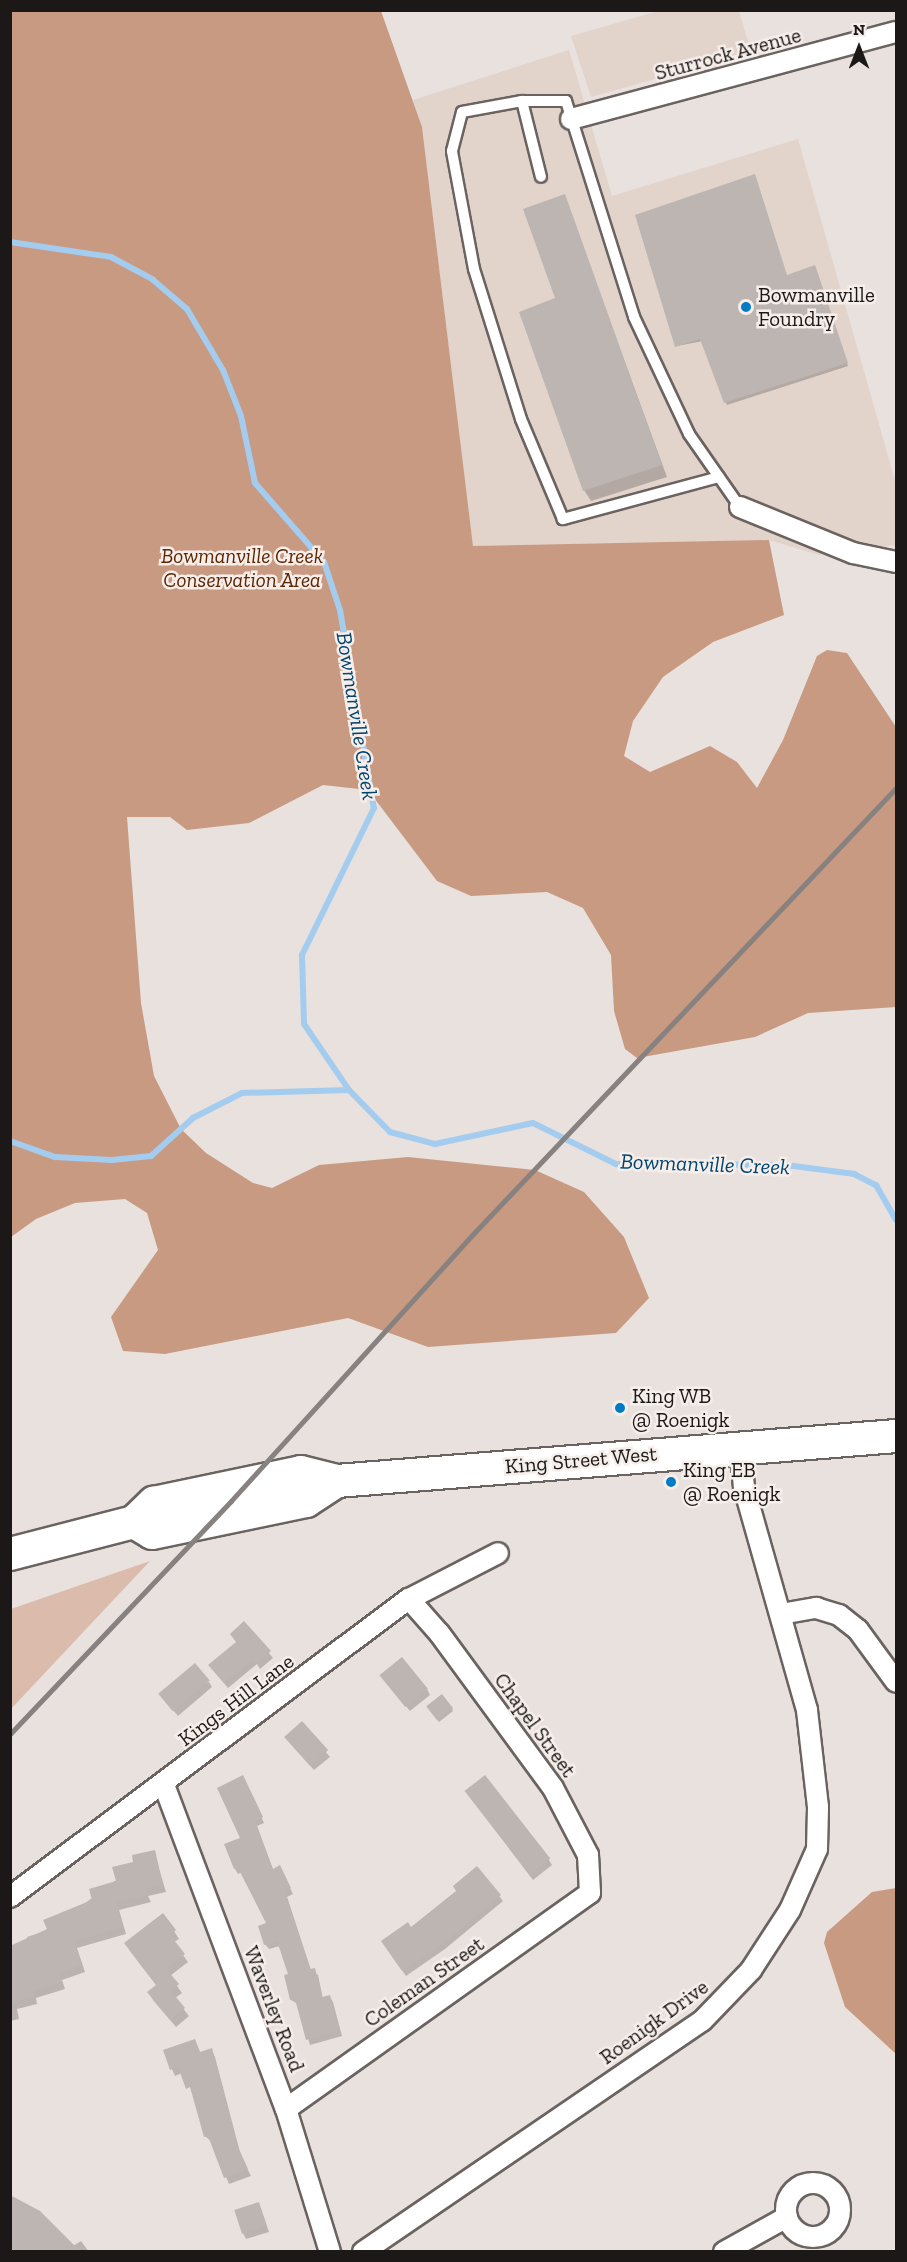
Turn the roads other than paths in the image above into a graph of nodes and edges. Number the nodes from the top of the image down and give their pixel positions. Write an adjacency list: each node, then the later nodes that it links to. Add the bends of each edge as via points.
1 (897, 32): 3 (street, Sturrock Avenue)
2 (522, 101): 3 (lane, via 566,101); 4 (lane); 5 (lane, via 462,112 452,151 474,269 521,419 563,519)
3 (571, 119): 5 (lane, via 634,317 689,434)
4 (542, 177)
5 (719, 477): 6 (lane)
6 (740, 507): 7 (street, via 853,553)
7 (897, 562)
8 (897, 1436): 9 (main road, King Street West)
9 (740, 1447): 11 (main road, King Street West, via 338,1481 301,1472 154,1503 134,1521); 13 (street, Roenigk Drive, via 744,1486)
10 (498, 1553): 12 (street, Kings Hill Lane)
11 (10, 1554)
12 (409, 1599): 15 (street, Kings Hill Lane); 16 (street, Chapel Street, via 439,1633 552,1788 588,1855)
13 (781, 1614): 14 (street, via 816,1608 839,1615 858,1630); 21 (street, Roenigk Drive, via 807,1710 818,1807 817,1849 790,1910 752,1970 702,2021)
14 (897, 1682)
15 (164, 1785): 17 (street, Kings Hill Lane); 18 (street, Waverley Road)
16 (590, 1893): 18 (street, Coleman Street)
17 (10, 1897)
18 (286, 2109): 20 (street, Waverley Road)
19 (787, 2217): 22 (street)
20 (330, 2252)
21 (363, 2252)
22 (724, 2252)

